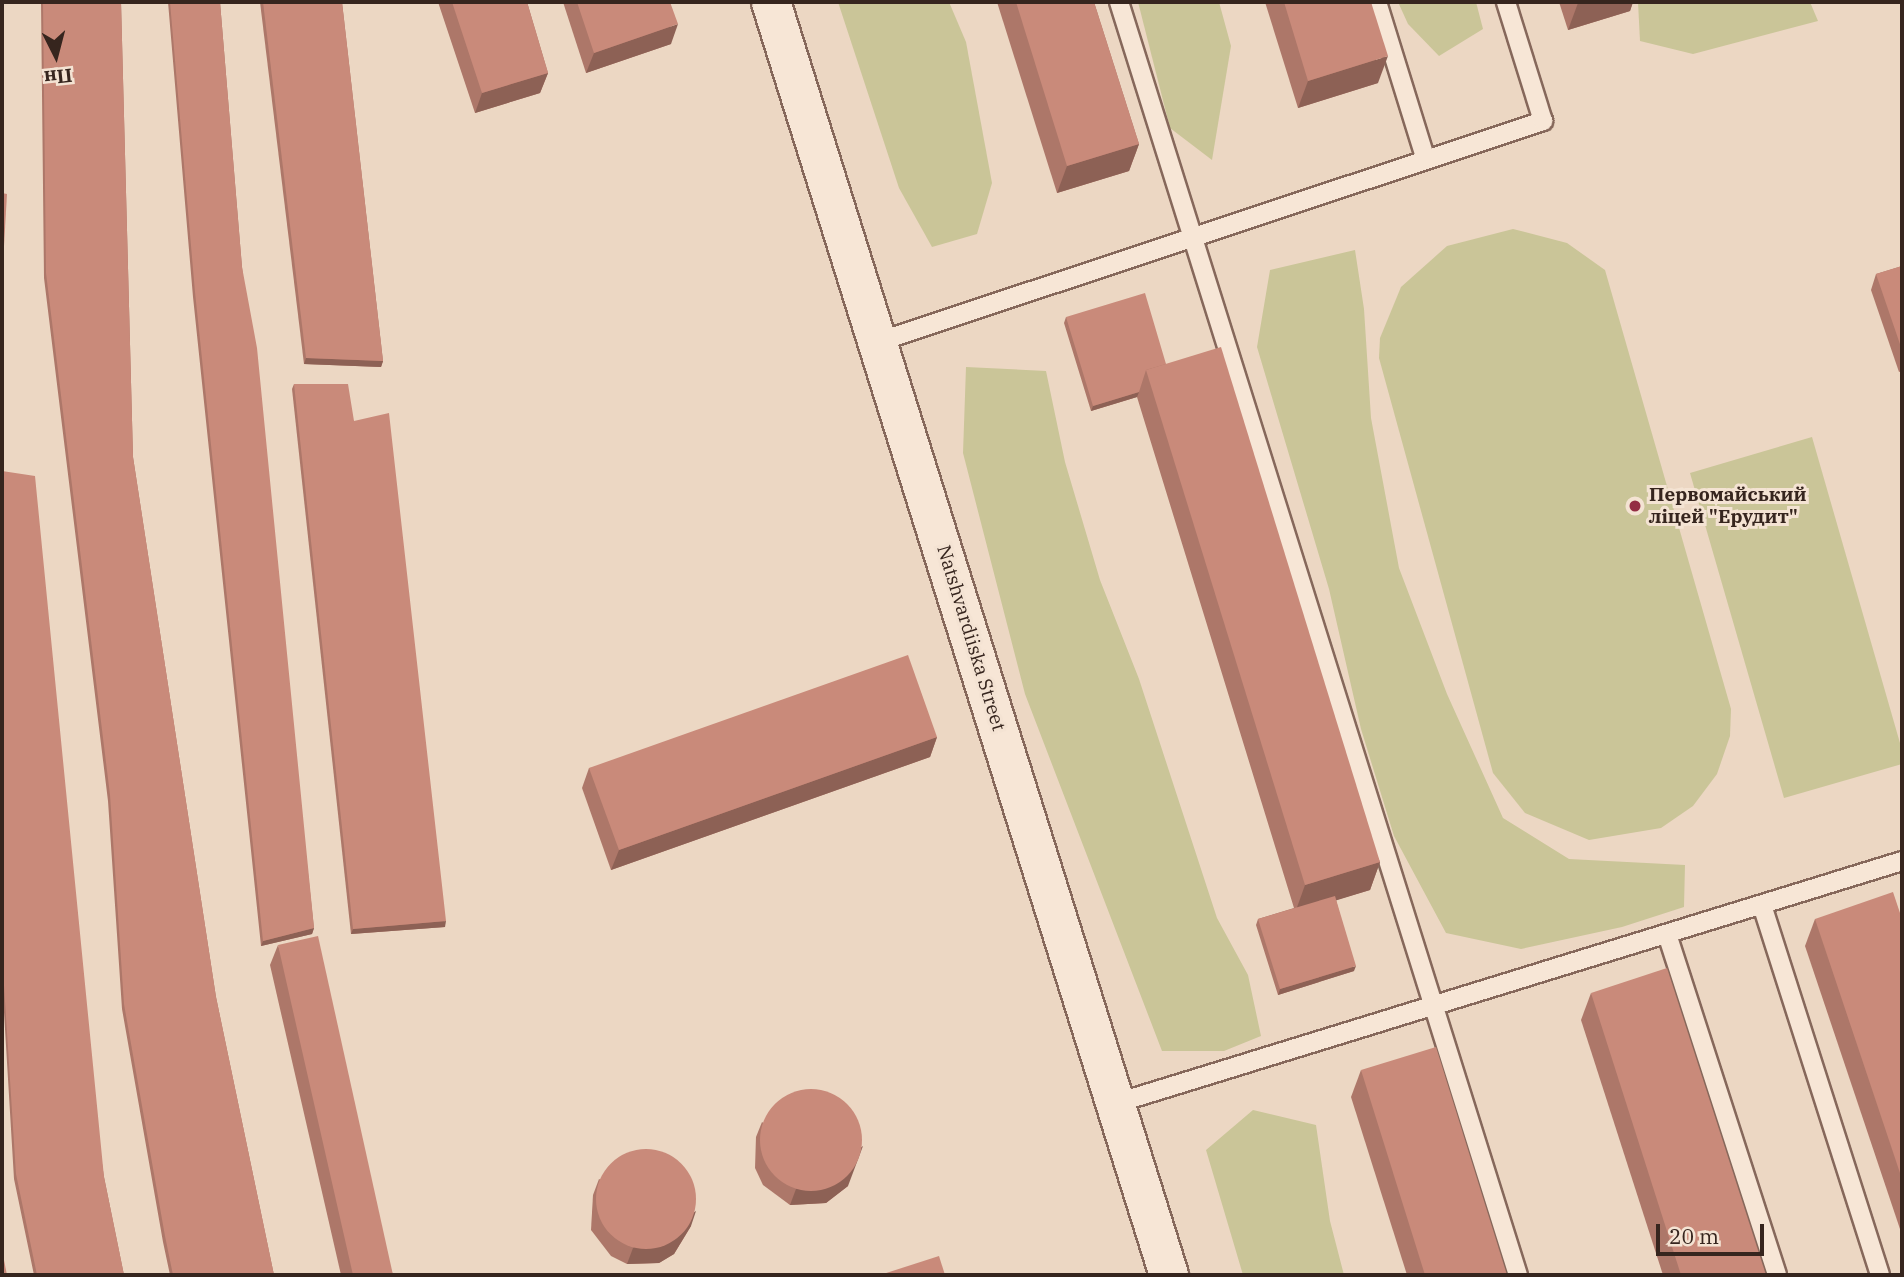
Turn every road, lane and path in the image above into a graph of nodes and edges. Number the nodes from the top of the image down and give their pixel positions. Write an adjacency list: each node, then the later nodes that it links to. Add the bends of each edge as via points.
1 (771, 2): 7 (street, Natshvardiiska Street)
2 (1119, 2): 6 (lane)
3 (1377, 2): 5 (lane)
4 (1506, 2): 5 (lane, via 1543,121)
5 (1426, 160): 6 (lane)
6 (1195, 237): 7 (lane); 11 (lane)
7 (878, 342): 12 (street, Natshvardiiska Street)
8 (1902, 861): 9 (lane)
9 (1762, 905): 10 (lane); 16 (lane)
10 (1667, 934): 11 (lane); 15 (lane)
11 (1431, 1006): 12 (lane); 14 (lane)
12 (1117, 1103): 13 (street, Natshvardiiska Street)
13 (1169, 1275)
14 (1518, 1275)
15 (1777, 1275)
16 (1881, 1275)

